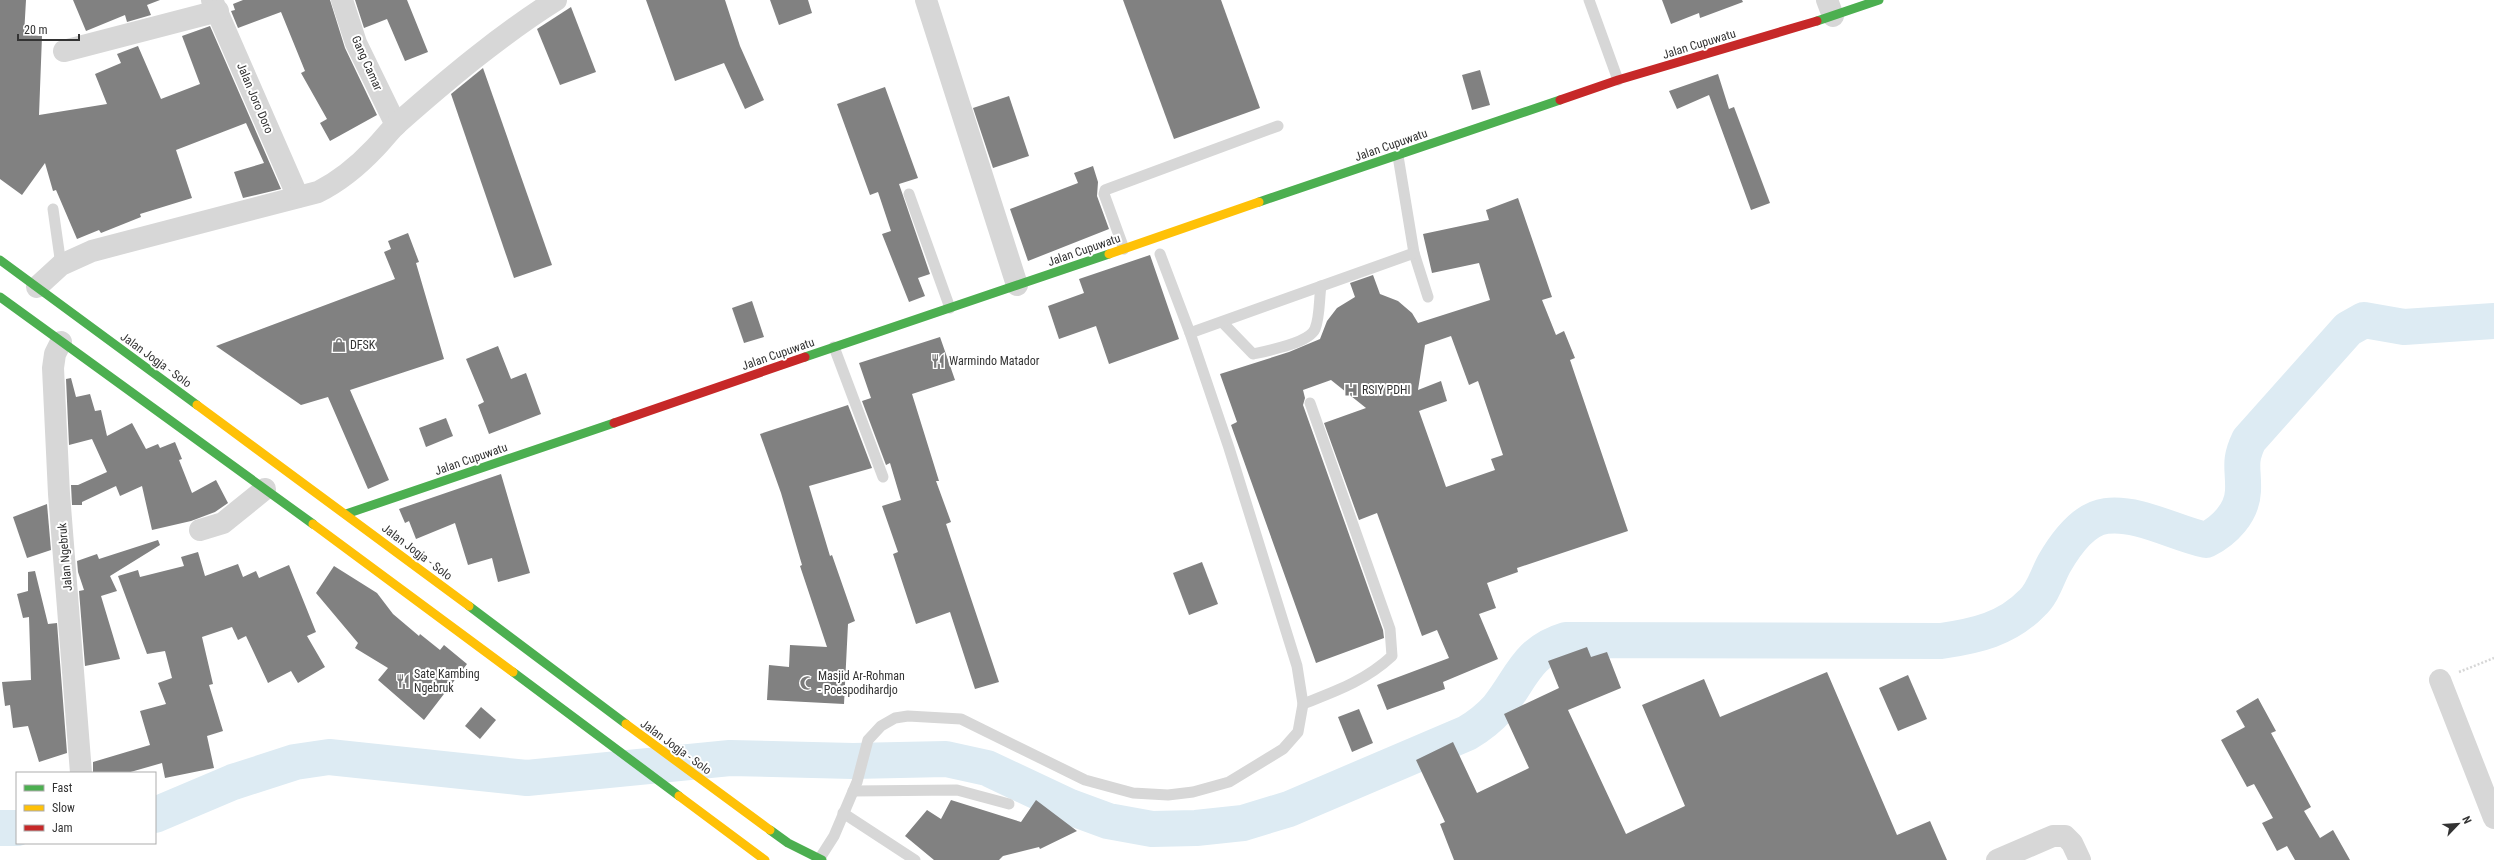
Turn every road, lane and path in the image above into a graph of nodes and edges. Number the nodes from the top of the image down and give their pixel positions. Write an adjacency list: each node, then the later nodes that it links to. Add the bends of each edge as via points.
1 (342, 0): 11 (street, Gang Camar, via 356,43)
2 (556, 0): 8 (street)
3 (926, 0): 22 (street)
4 (1589, 0): 10 (lane)
5 (1879, 0): 7 (main road, Jalan Cupuwatu)
6 (215, 5): 9 (street); 15 (street, Jalan Joro Doro)
7 (1830, 8): 10 (main road, Jalan Cupuwatu)
8 (524, 9): 11 (street)
9 (64, 51)
10 (1618, 80): 13 (main road, Jalan Cupuwatu)
11 (396, 125): 15 (street, via 376,148 335,184)
12 (1278, 126): 17 (lane, via 1105,190 1104,194)
13 (1398, 156): 17 (main road, Jalan Cupuwatu); 18 (lane)
14 (909, 194): 27 (lane)
15 (298, 197): 21 (street, via 92,251)
16 (52, 209): 21 (lane)
17 (1124, 249): 22 (main road, Jalan Cupuwatu)
18 (1414, 253): 23 (lane); 26 (lane)
19 (1160, 254): 29 (lane)
20 (0, 260): 24 (main road, Jalan Jogja - Solo)
21 (61, 265): 24 (street)
22 (1018, 285): 27 (main road, Jalan Cupuwatu)
23 (1321, 286): 28 (lane); 28 (lane, via 1315,330 1306,338 1280,348 1253,354)
24 (37, 287): 35 (main road, Jalan Jogja - Solo, via 206,416)
25 (0, 297): 30 (main road)
26 (1428, 297)
27 (950, 308): 31 (main road, Jalan Cupuwatu)
28 (1222, 322): 29 (lane)
29 (1190, 333): 39 (lane, via 1297,666)
30 (61, 342): 34 (main road, via 194,432); 40 (street, Jalan Ngebruk, via 52,368 59,494)
31 (834, 348): 33 (lane); 35 (main road, Jalan Cupuwatu)
32 (1310, 403): 39 (lane, via 1390,629 1393,647 1392,656 1374,673)
33 (883, 477)
34 (265, 489): 36 (street, via 223,523); 46 (main road)
35 (346, 514): 45 (main road, Jalan Jogja - Solo, via 721,795 788,843)
36 (200, 530)
37 (2494, 658): 38 (path)
38 (2440, 680): 44 (street)
39 (1302, 704): 41 (lane, via 1298,732 1290,743 1229,782 1193,792 1168,795 1133,793 1085,780 961,719 908,716 895,718 880,726 868,740)
40 (81, 772)
41 (855, 786): 42 (lane, via 957,790); 43 (lane)
42 (1009, 804)
43 (843, 813): 45 (lane); 47 (lane)
44 (2494, 818)
45 (821, 859)
46 (765, 860)
47 (915, 860)
48 (1997, 860): 49 (street, via 2053,836 2065,836 2072,843)
49 (2080, 860)

